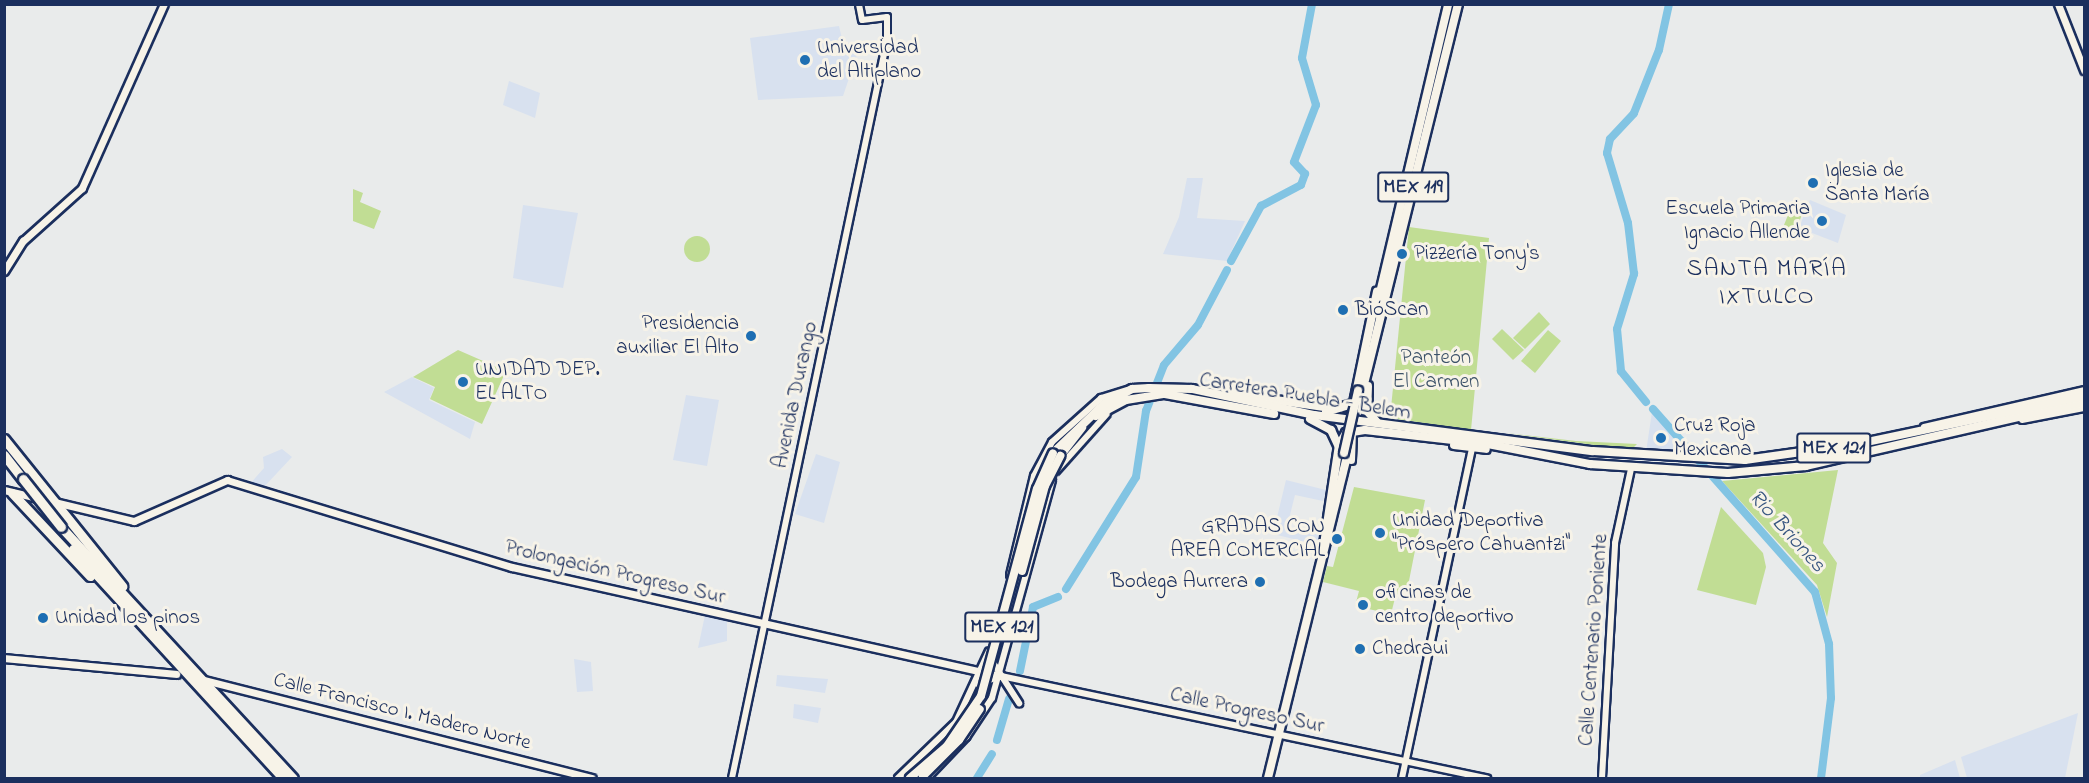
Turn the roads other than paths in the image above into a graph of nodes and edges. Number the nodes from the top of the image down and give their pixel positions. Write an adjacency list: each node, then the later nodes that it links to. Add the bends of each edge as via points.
1 (164, 4): 9 (main road, via 82,188 23,241)
2 (859, 4): 46 (street, Avenida Durango, via 862,20 886,17 886,40)
3 (1458, 4): 8 (main road, MEX 119)
4 (2058, 4): 6 (main road)
5 (1448, 5): 7 (main road, MEX 119)
6 (2085, 70)
7 (1425, 95): 8 (main road); 10 (main road, MEX 119)
8 (1436, 97): 10 (main road, MEX 119)
9 (4, 271)
10 (1387, 276): 14 (main road)
11 (2085, 390): 25 (street, Carretera Puebla - Belem)
12 (1165, 391): 13 (main road, Carretera Puebla - Belem / MEX 121); 15 (main road, Carretera Puebla - Belem / MEX 121); 17 (main road, Carretera Puebla - Belem / MEX 121)
13 (1202, 391): 14 (main road, via 1325,408 1341,405); 18 (main road, Carretera Puebla - Belem / MEX 121)
14 (1360, 392): 20 (main road); 20 (main road); 23 (main road, via 1367,411); 26 (main road, bridge)
15 (1136, 393): 33 (main road, Carretera Puebla - Belem / MEX 121, via 1087,423); 47 (street, Carretera Puebla - Belem, via 1101,398 1052,442 1034,476); 48 (street, via 1087,430 1050,485)
16 (2085, 396): 24 (main road, Carretera Puebla - Belem / MEX 121)
17 (1206, 401): 18 (main road); 22 (main road, Carretera Puebla - Belem / MEX 121)
18 (1244, 402): 20 (main road, via 1328,412); 26 (main road, Carretera Puebla - Belem / MEX 121)
19 (2085, 402): 24 (main road, Carretera Puebla - Belem / MEX 121)
20 (1350, 406): 26 (main road)
21 (2085, 408): 28 (street, Carretera Puebla - Belem)
22 (1310, 419): 26 (main road, Carretera Puebla - Belem / MEX 121); 26 (main road)
23 (1378, 423): 26 (main road, Carretera Puebla - Belem / MEX 121); 29 (main road, Carretera Puebla - Belem / MEX 121)
24 (1959, 426): 25 (main road, Carretera Puebla - Belem / MEX 121); 28 (main road, Carretera Puebla - Belem / MEX 121)
25 (1916, 431): 32 (main road, Carretera Puebla - Belem / MEX 121, via 1803,452 1708,459)
26 (1351, 436): 30 (main road); 44 (main road); 44 (main road)
27 (4, 439): 41 (highway)
28 (1921, 439): 38 (main road, Carretera Puebla - Belem / MEX 121, via 1806,466 1714,472)
29 (1526, 442): 30 (main road); 31 (main road, Carretera Puebla - Belem / MEX 121)
30 (1473, 444): 35 (main road, Carretera Puebla - Belem / MEX 121); 66 (street)
31 (1567, 447): 32 (main road, Carretera Puebla - Belem / MEX 121); 35 (main road, via 1570,454)
32 (1593, 451): 36 (main road, via 1586,456)
33 (1057, 454): 72 (main road, Carretera Puebla - Belem / MEX 121, bridge, via 1037,489 981,696 947,746); 73 (main road, Carretera Puebla - Belem / MEX 121, bridge, via 986,698 959,740)
34 (4, 455): 39 (highway)
35 (1564, 459): 36 (main road, Carretera Puebla - Belem / MEX 121)
36 (1590, 464): 38 (main road, Carretera Puebla - Belem / MEX 121)
37 (4, 465): 39 (highway)
38 (1631, 468): 78 (street, Calle Centenario Poniente, via 1615,543)
39 (20, 480): 42 (highway)
40 (8, 492): 41 (main road); 43 (highway)
41 (60, 506): 45 (highway); 46 (main road, Prolongación Progreso Sur, via 134,521 227,480 512,567)
42 (57, 526): 43 (highway); 45 (highway)
43 (114, 598): 67 (highway)
44 (1308, 620): 62 (main road)
45 (147, 623): 68 (highway)
46 (765, 624): 53 (main road, Prolongación Progreso Sur); 70 (street, Avenida Durango)
47 (994, 632): 48 (street); 49 (street, Carretera Puebla - Belem)
48 (1010, 636): 51 (street)
49 (988, 654): 52 (street); 53 (street, Carretera Puebla - Belem)
50 (4, 658): 54 (main road)
51 (1003, 662): 52 (street); 55 (street)
52 (995, 667): 53 (street); 55 (street)
53 (982, 671): 55 (main road, Prolongación Progreso Sur); 57 (street); 58 (street, Carretera Puebla - Belem)
54 (176, 674)
55 (1001, 676): 57 (street); 59 (street); 60 (street); 62 (street, Calle Progreso Sur)
56 (204, 680): 69 (main road, Calle Francisco I. Madero Norte)
57 (988, 680): 58 (street); 59 (street)
58 (978, 684): 61 (street, Carretera Puebla - Belem)
59 (995, 689): 63 (street)
60 (1018, 703)
61 (956, 722): 63 (street); 64 (street, Carretera Puebla - Belem)
62 (1276, 734): 66 (street, Calle Progreso Sur); 75 (main road)
63 (966, 737): 65 (street)
64 (937, 746): 65 (street, via 949,747); 71 (street, Carretera Puebla - Belem)
65 (951, 756): 74 (street)
66 (1406, 761): 76 (street); 77 (street, Calle Progreso Sur)
67 (283, 778)
68 (293, 778)
69 (592, 778)
70 (732, 778)
71 (898, 778)
72 (910, 778)
73 (920, 778)
74 (927, 778)
75 (1268, 778)
76 (1402, 778)
77 (1487, 778)
78 (1602, 778)

